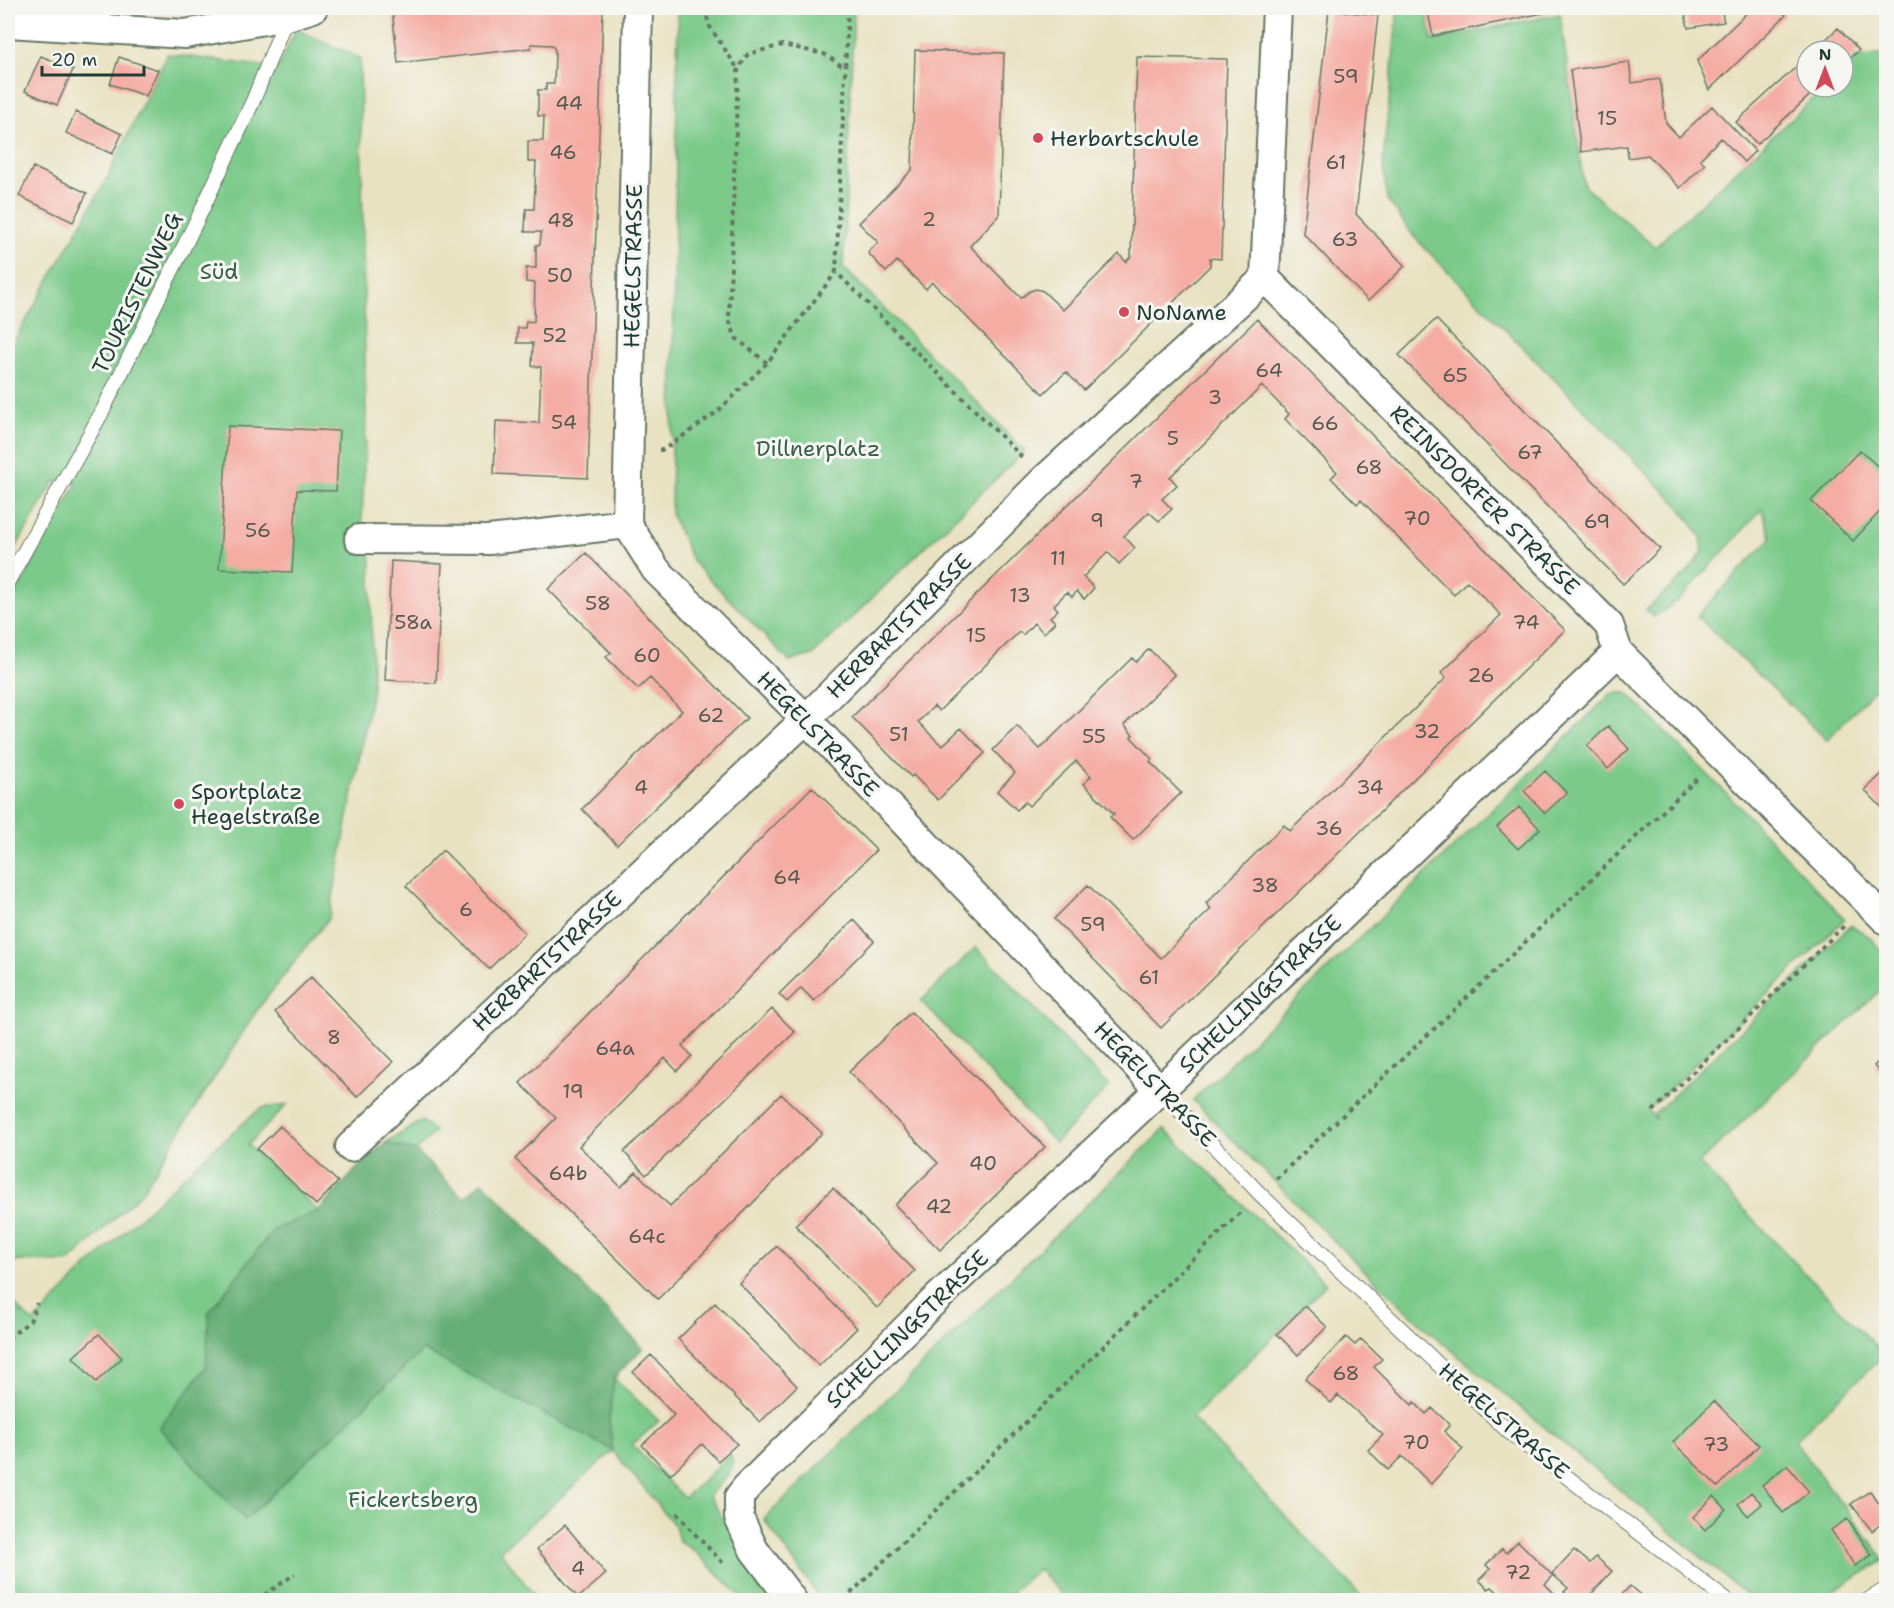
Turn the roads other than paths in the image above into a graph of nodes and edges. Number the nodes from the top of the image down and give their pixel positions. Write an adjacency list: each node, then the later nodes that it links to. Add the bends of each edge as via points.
1 (638, 8): 6 (street, HEGELSTRASSE)
2 (1277, 8): 5 (street)
3 (300, 12): 4 (street, via 185,34); 8 (lane, TOURISTENWEG, via 102,412)
4 (8, 23)
5 (1265, 279): 9 (street, REINSDORFER STRASSE, via 1609,625); 10 (street, HERBARTSTRASSE, via 1044,479)
6 (627, 524): 7 (street, via 489,540); 10 (street, HEGELSTRASSE, via 656,570)
7 (359, 539)
8 (8, 581)
9 (1618, 652): 11 (street, REINSDORFER STRASSE); 12 (street, SCHELLINGSTRASSE)
10 (806, 719): 12 (street, HEGELSTRASSE); 13 (street, HERBARTSTRASSE)
11 (1877, 911)
12 (1160, 1090): 15 (street, SCHELLINGSTRASSE, via 932,1303 739,1497 739,1518 754,1550); 16 (lane, HEGELSTRASSE, via 1260,1194 1509,1432)
13 (350, 1147)
14 (1887, 1589): 17 (lane)
15 (792, 1600)
16 (1726, 1600)
17 (1868, 1600)

